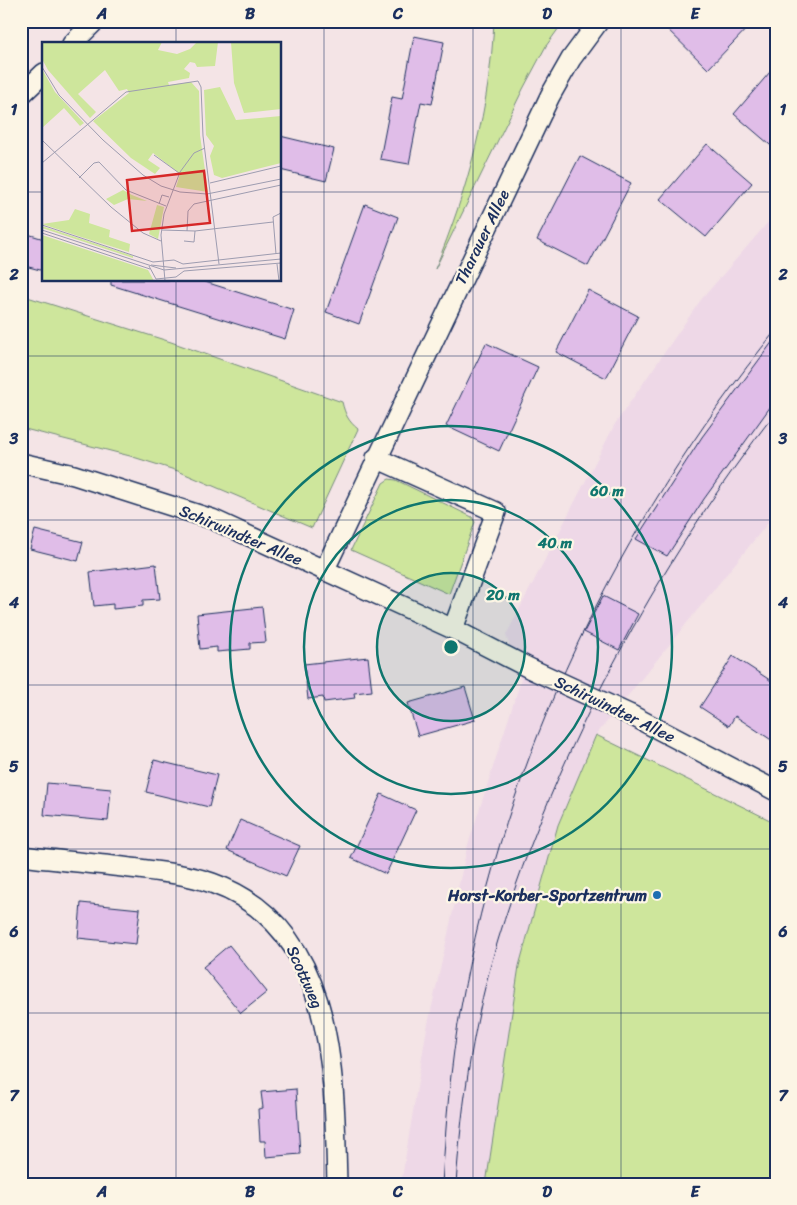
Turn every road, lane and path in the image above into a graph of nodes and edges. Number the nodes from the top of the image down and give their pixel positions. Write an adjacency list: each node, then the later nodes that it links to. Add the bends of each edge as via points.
1 (95, 21): 3 (street)
2 (599, 21): 6 (street, Tharauer Allee, via 571,59 550,96)
3 (74, 42)
4 (42, 75): 5 (street)
5 (21, 95)
6 (376, 458): 8 (street, Tharauer Allee); 9 (street, via 496,512)
7 (21, 463): 8 (street, Schirwindter Allee, via 74,475 212,519)
8 (324, 571): 9 (street, Schirwindter Allee)
9 (453, 629): 10 (street, Schirwindter Allee, bridge, via 631,715)
10 (776, 791)
11 (21, 856): 12 (street, Scottweg, via 177,873 214,884 262,912 283,931 315,991 328,1034 335,1100)
12 (337, 1184)

